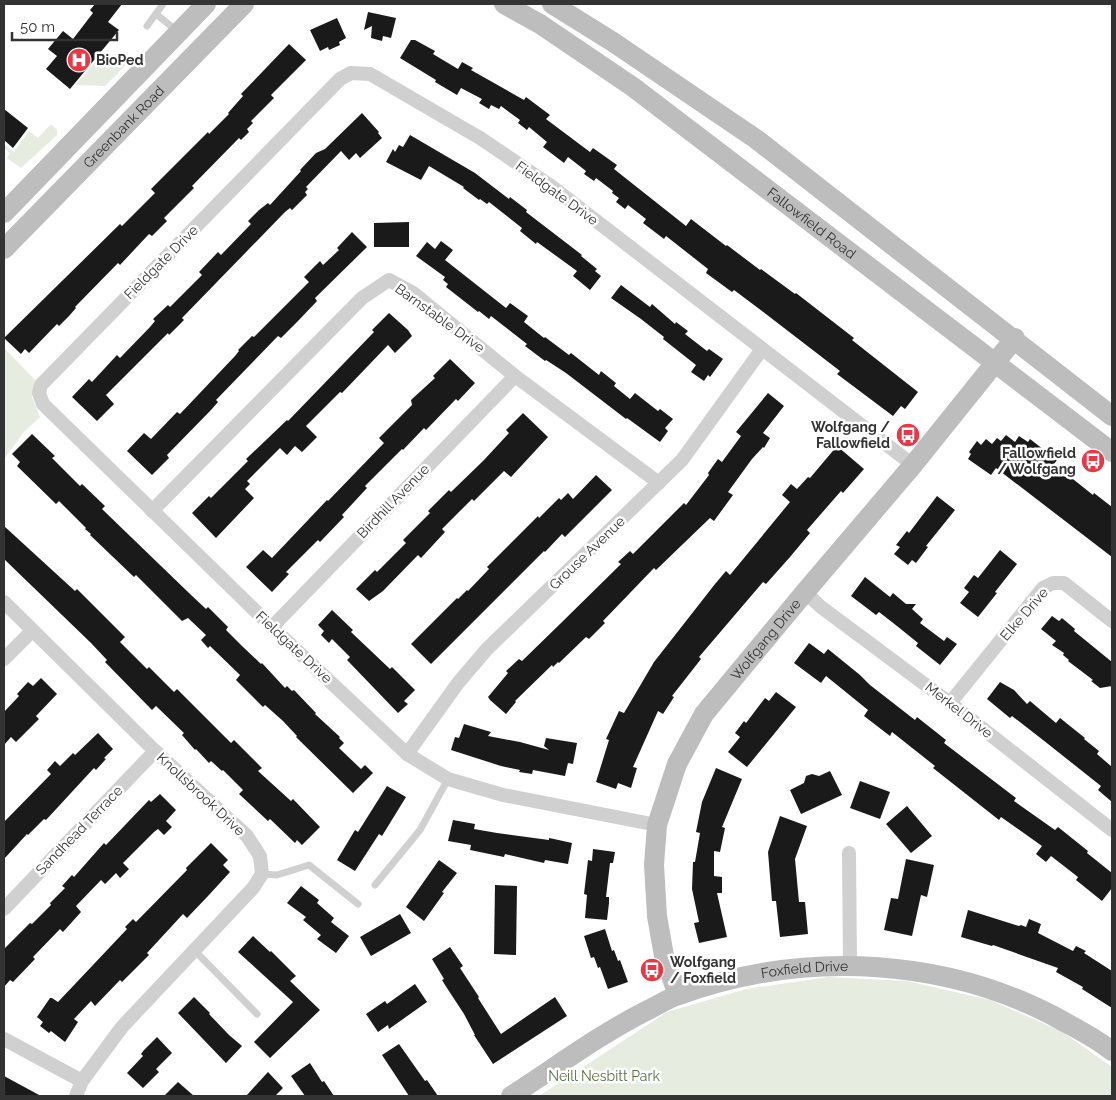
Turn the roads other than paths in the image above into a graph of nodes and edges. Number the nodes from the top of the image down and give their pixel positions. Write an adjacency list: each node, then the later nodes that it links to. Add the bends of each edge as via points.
1 (163, 4): 6 (lane)
2 (244, 4): 10 (main road, Greenbank Road)
3 (504, 4): 13 (main road, Fallowfield Road, via 569,42 633,87)
4 (552, 4): 11 (main road, via 756,139)
5 (201, 6): 8 (main road, Greenbank Road)
6 (156, 14): 7 (lane); 8 (lane)
7 (146, 26)
8 (178, 33): 9 (main road, Greenbank Road)
9 (4, 213)
10 (4, 249)
11 (1015, 338): 13 (main road, Wolfgang Drive); 15 (main road)
12 (762, 349): 17 (street, Fieldgate Drive); 18 (street, Grouse Avenue, via 682,460); 19 (street, Fieldgate Drive, via 551,186 480,138 370,74 351,73 340,80 41,385 39,393 44,404)
13 (995, 362): 16 (main road, Fallowfield Road); 17 (main road, Wolfgang Drive)
14 (515, 376): 18 (street, Barnstable Drive); 19 (street, Barnstable Drive, via 412,293 389,280 362,298); 23 (street, Birdhill Avenue)
15 (1112, 416)
16 (1112, 452)
17 (913, 465): 20 (main road, Wolfgang Drive)
18 (660, 483): 28 (street, Grouse Avenue, via 487,649)
19 (152, 511): 23 (street, Fieldgate Drive)
20 (805, 592): 26 (street, Merkel Drive); 30 (main road, Wolfgang Drive, via 704,714 677,764)
21 (4, 602): 24 (street, Knollsbrook Drive)
22 (1112, 621): 26 (street, Elke Drive, via 1064,583 1053,583 1044,588)
23 (272, 627): 28 (street, Fieldgate Drive)
24 (32, 631): 25 (street); 27 (street, Knollsbrook Drive)
25 (4, 659)
26 (950, 703): 31 (street, Merkel Drive)
27 (155, 751): 33 (street, Knollsbrook Drive, via 247,836 260,856); 36 (street, Sandhead Terrace)
28 (407, 754): 29 (street, Fieldgate Drive)
29 (448, 780): 30 (street, Fieldgate Drive, via 503,795); 34 (lane, via 420,830)
30 (657, 825): 39 (main road, Wolfgang Drive, via 654,865 657,916 664,956)
31 (1112, 830)
32 (849, 854): 38 (street)
33 (262, 874): 35 (lane, via 277,875 309,865); 37 (street, via 253,888)
34 (376, 885)
35 (358, 904)
36 (4, 909)
37 (194, 950): 40 (lane); 43 (street, via 122,1027)
38 (850, 965): 39 (main road, Foxfield Drive, via 762,972); 42 (main road, Foxfield Drive, via 930,973 997,991 1053,1015)
39 (678, 995): 45 (main road, Foxfield Drive, via 623,1022)
40 (257, 1014)
41 (4, 1038): 43 (street)
42 (1112, 1051)
43 (82, 1081): 44 (street)
44 (76, 1096)
45 (511, 1096)

